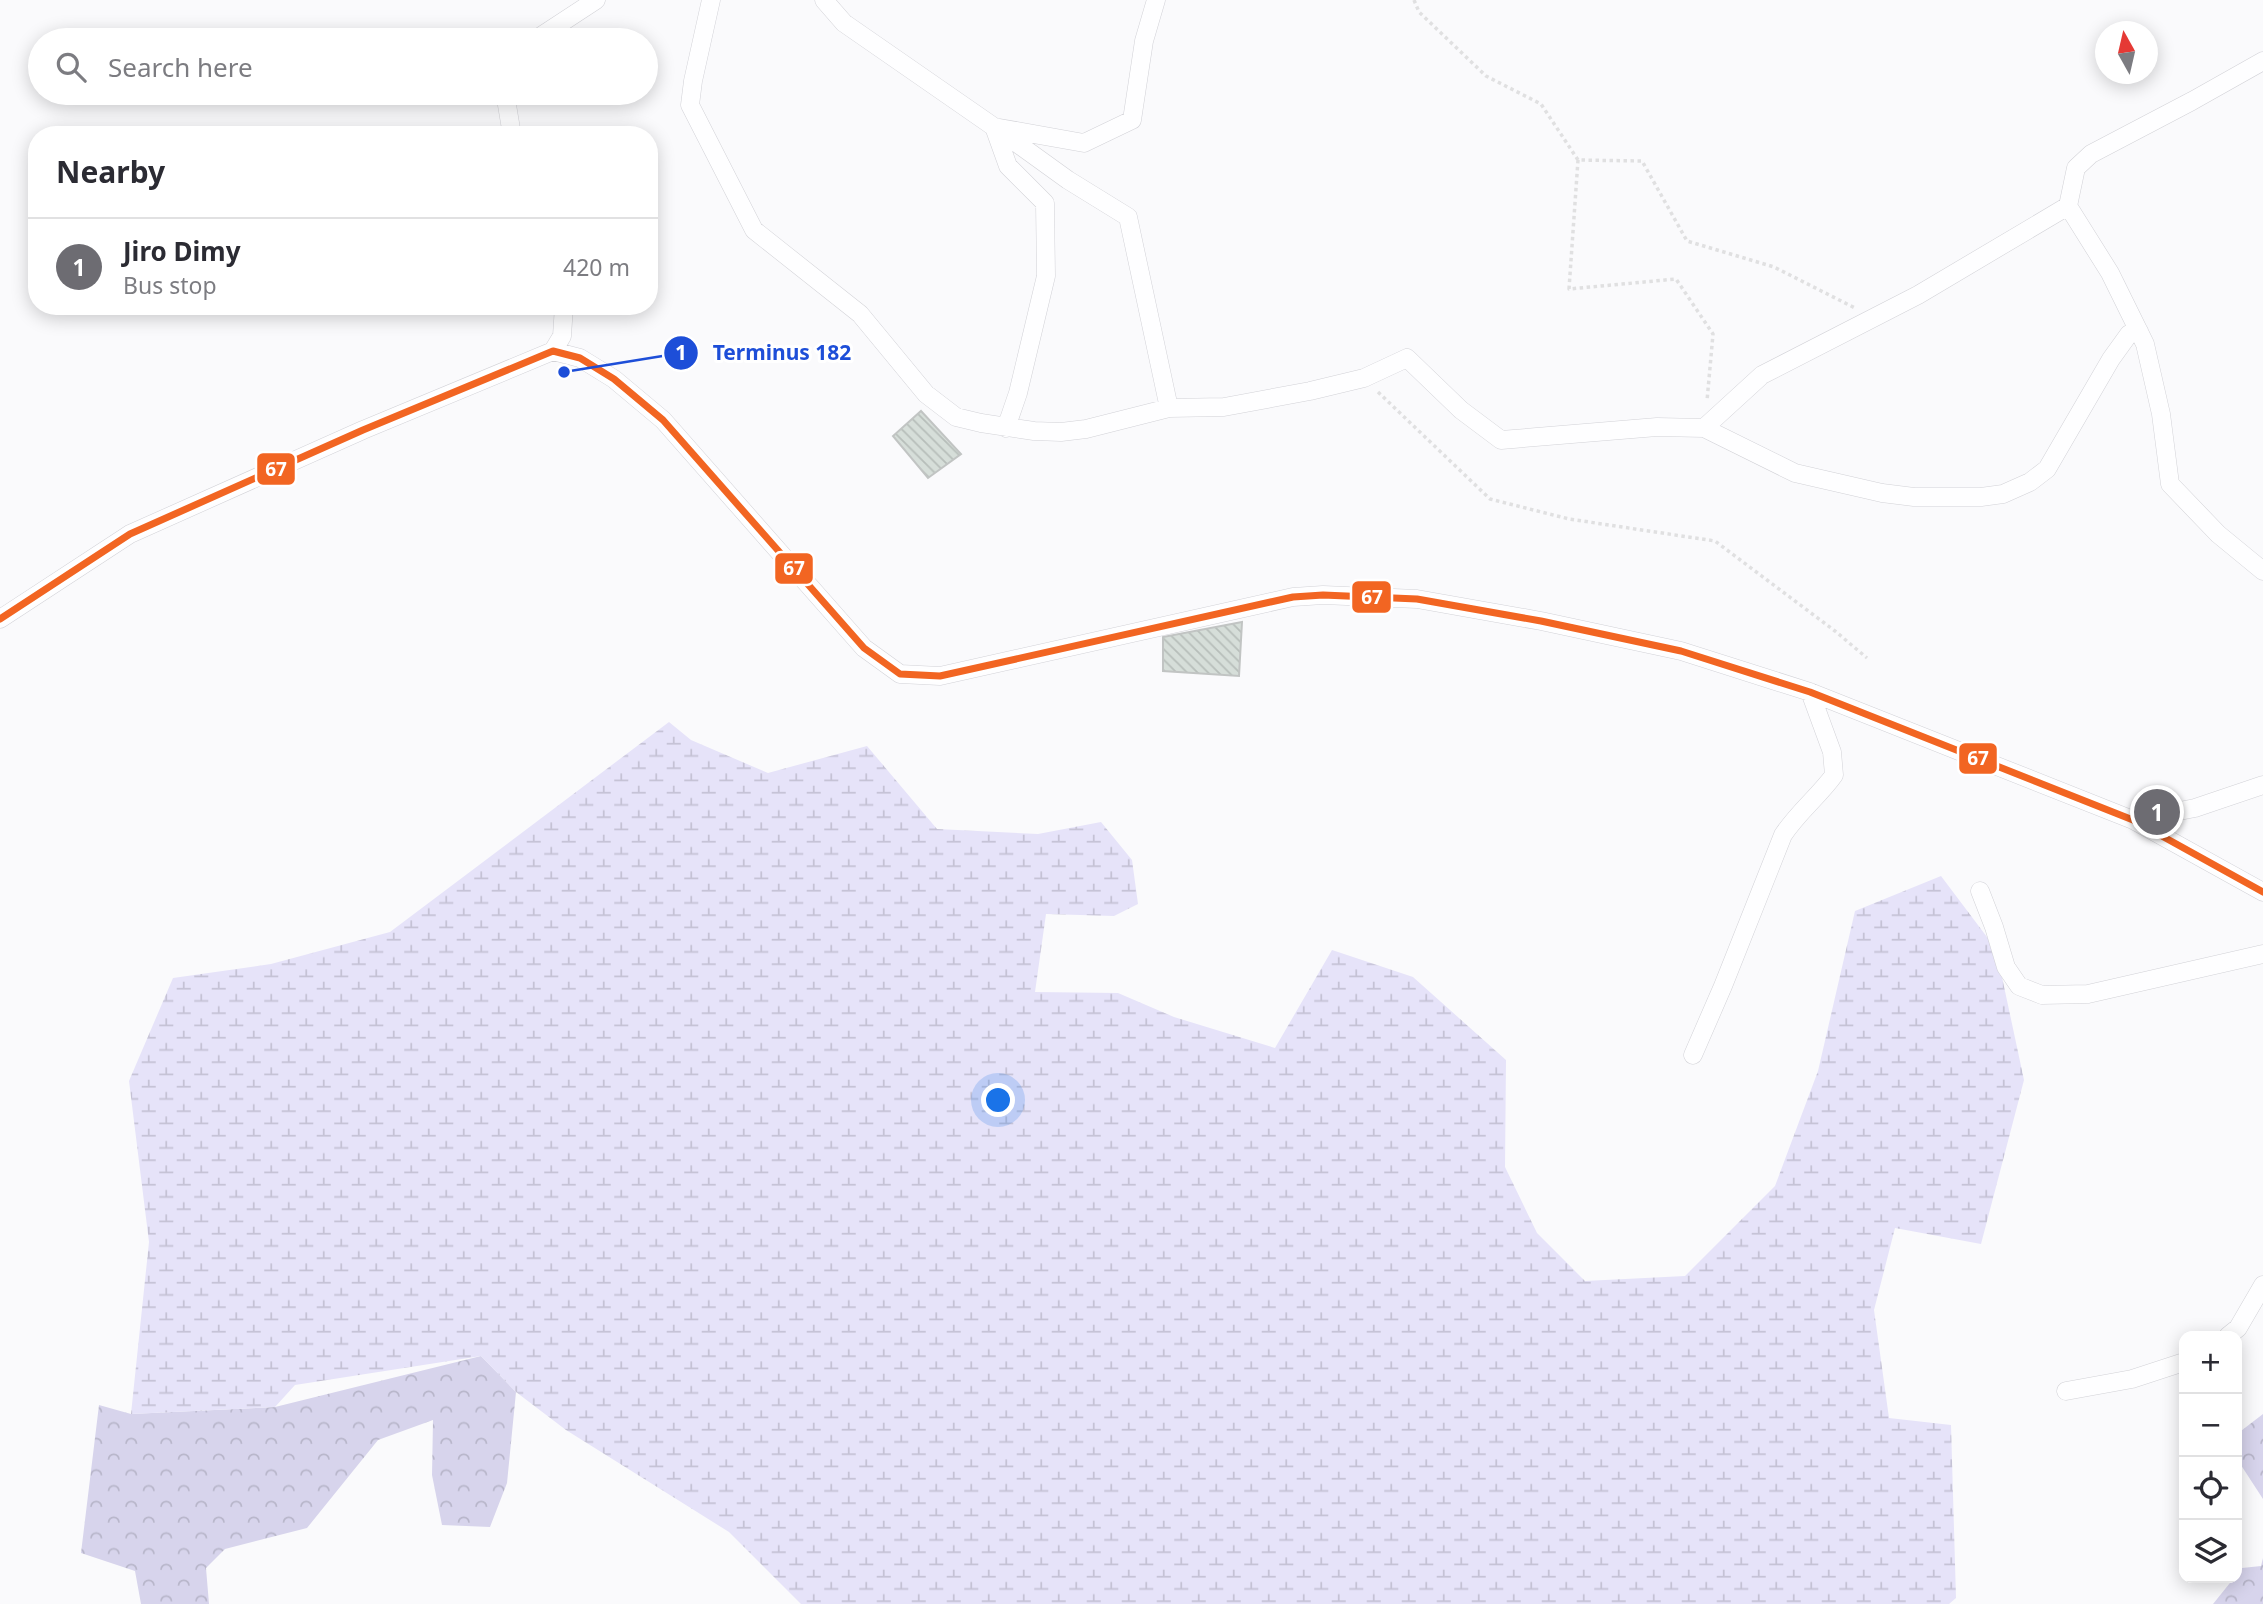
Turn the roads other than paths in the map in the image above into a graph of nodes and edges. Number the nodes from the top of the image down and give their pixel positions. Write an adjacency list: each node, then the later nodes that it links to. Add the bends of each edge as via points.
1 (596, 0): 5 (street)
2 (711, 0): 15 (street, via 690,105 754,230 860,314 926,394 956,417)
3 (824, 0): 9 (street, via 844,23)
4 (1156, 0): 9 (street, via 1144,41 1132,120 1084,143)
5 (553, 28)
6 (2263, 61): 10 (street, via 2091,154 2076,169)
7 (507, 105): 8 (street)
8 (510, 126)
9 (995, 127): 14 (street, via 1128,217); 15 (street, via 1008,166 1045,203 1046,276)
10 (2068, 206): 12 (street, via 2110,272); 16 (street, via 1918,295 1762,375)
11 (563, 315): 13 (street, via 562,336)
12 (2139, 331): 16 (street, via 2129,334 2111,359 2047,469 2003,494 1882,493 1795,473); 17 (street, via 2161,414 2170,484 2218,534)
13 (553, 351): 18 (street, via 130,534); 19 (street, via 580,358 614,379 663,420 864,648 900,674 940,676 1322,594 1417,599 1541,621 1681,651)
14 (1169, 408): 15 (street, via 1086,429); 16 (street, via 1224,407 1364,378 1407,358 1461,410 1501,440 1657,427)
15 (1006, 428)
16 (1704, 428)
17 (2263, 571)
18 (0, 619)
19 (1810, 692): 21 (street); 25 (street, via 1832,752 1835,774 1783,835)
20 (2263, 785): 21 (street, via 2195,808)
21 (2133, 820): 23 (street)
22 (1980, 891): 24 (street, via 2006,967 2020,986 2042,995 2088,994)
23 (2263, 891)
24 (2263, 954)
25 (1693, 1055)
26 (2263, 1285): 27 (street)
27 (2234, 1331)
28 (2179, 1364): 29 (street, via 2132,1379)
29 (2066, 1391)

